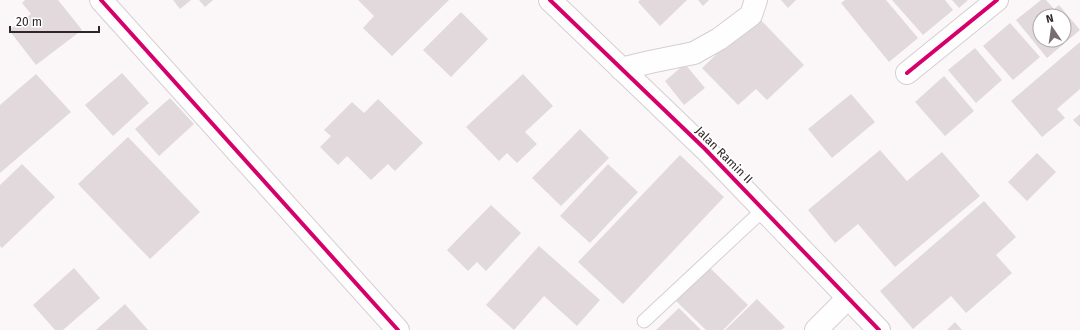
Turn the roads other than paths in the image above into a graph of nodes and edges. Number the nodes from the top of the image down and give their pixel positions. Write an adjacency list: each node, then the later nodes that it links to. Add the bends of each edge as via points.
1 (101, 0): 10 (street)
2 (550, 0): 5 (street, Jalan Ramin II)
3 (756, 0): 5 (street, via 751,15 719,39 694,53)
4 (997, 0): 6 (street)
5 (621, 69): 7 (street, Jalan Ramin II, via 705,149)
6 (907, 73)
7 (763, 210): 8 (street, Jalan Ramin II); 9 (lane)
8 (848, 298): 11 (street); 12 (street, Jalan Ramin II)
9 (644, 321)
10 (398, 330)
11 (816, 330)
12 (879, 330)

